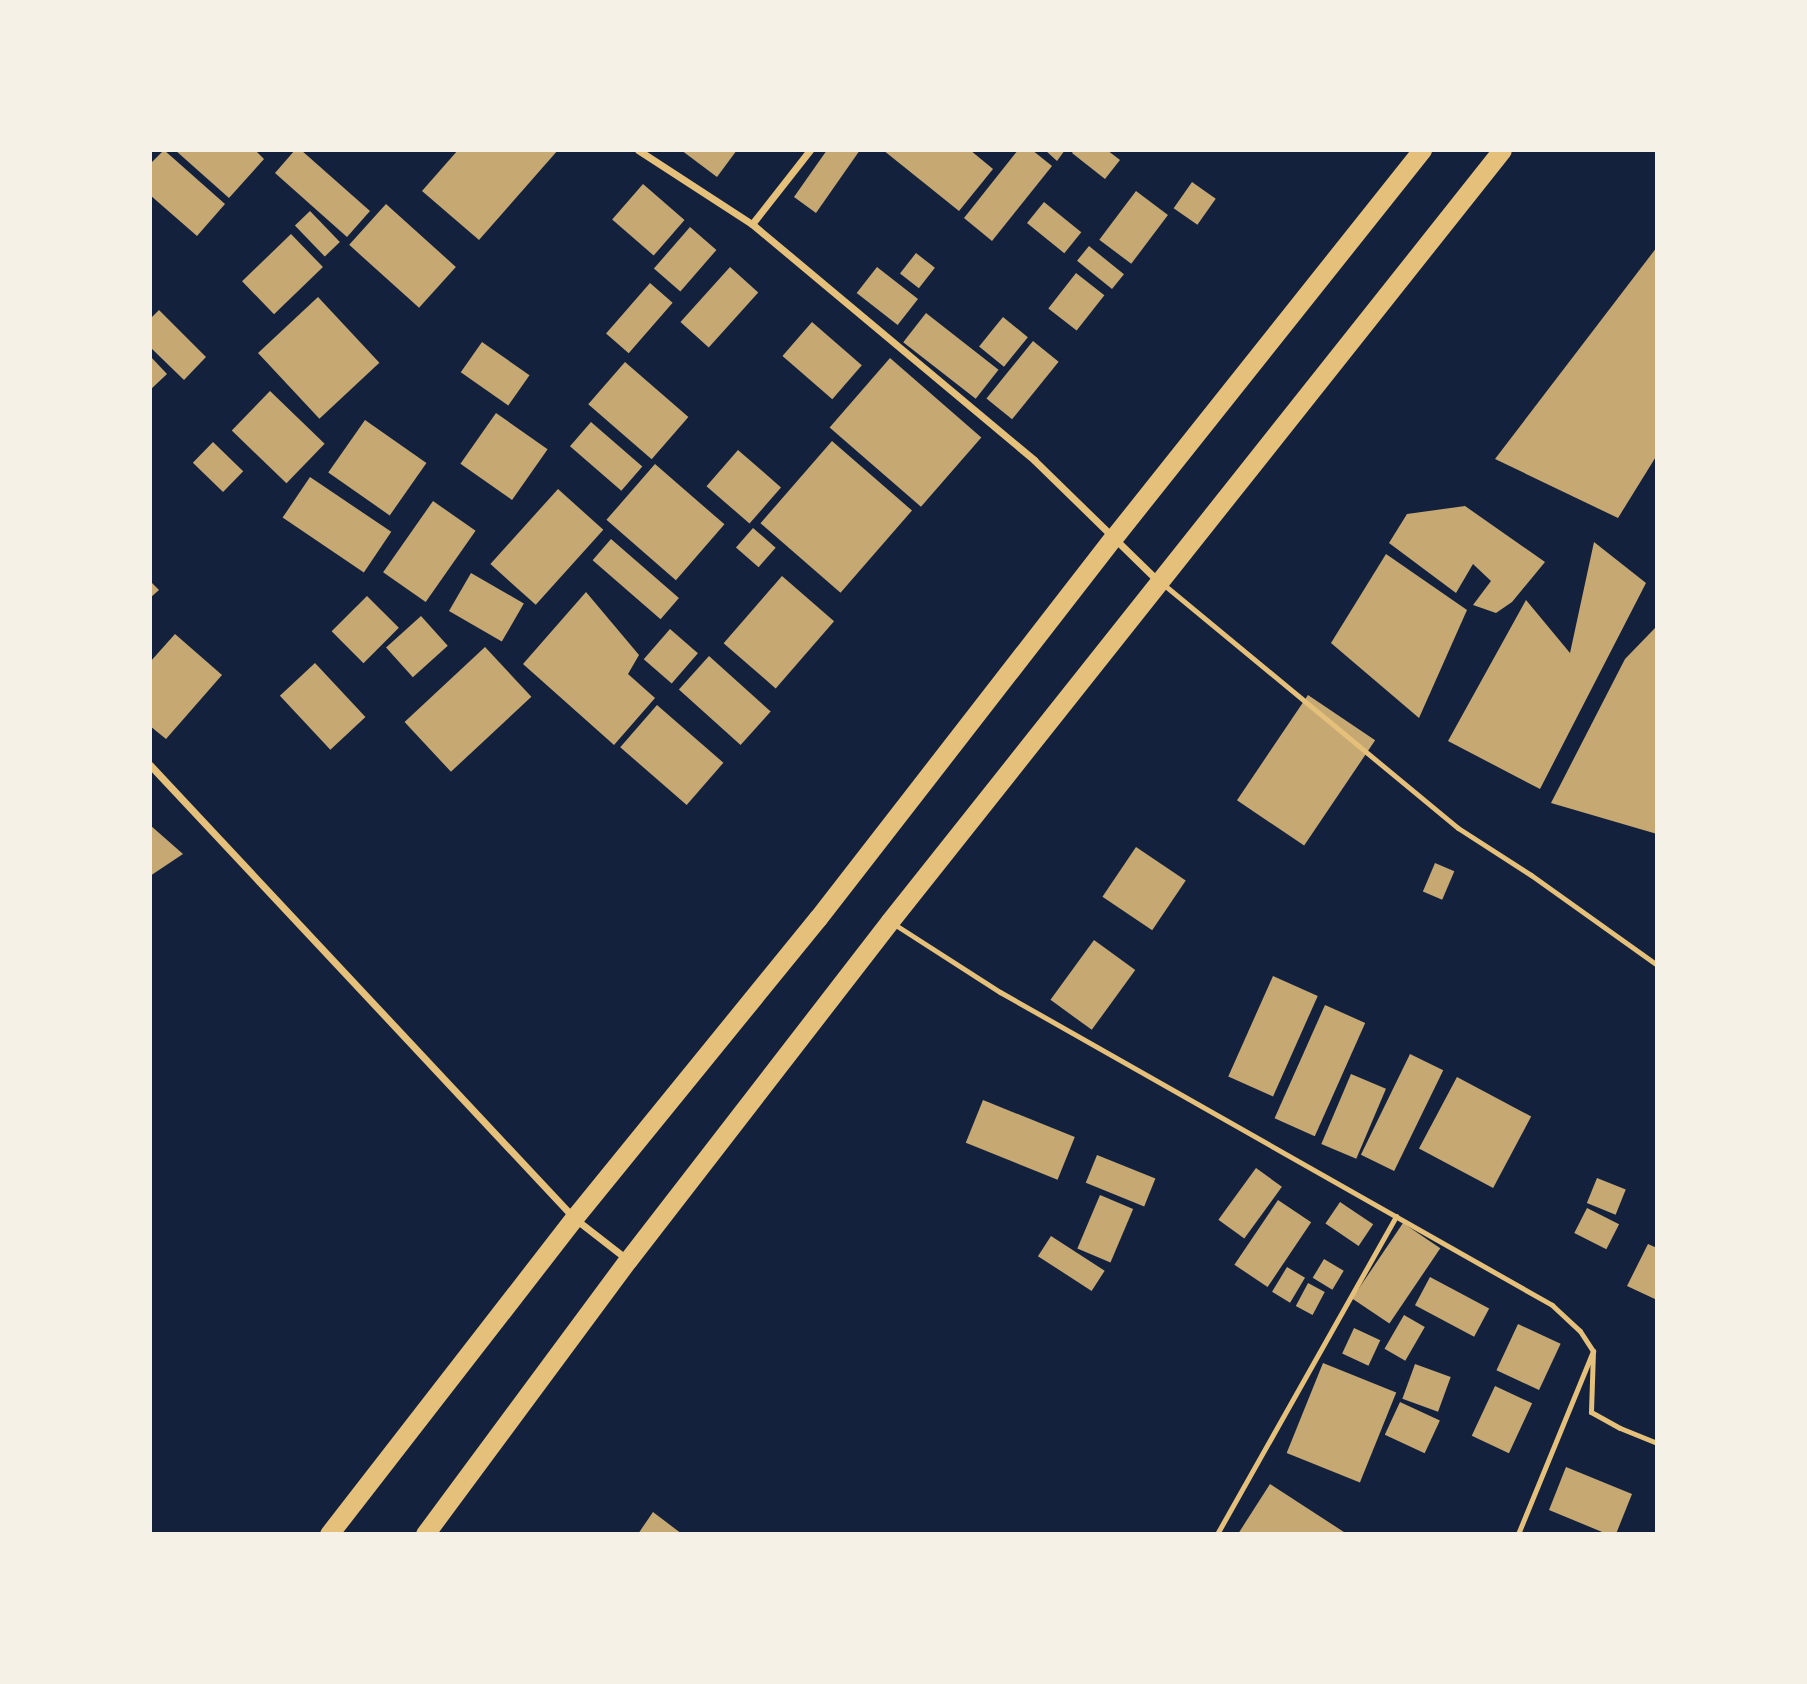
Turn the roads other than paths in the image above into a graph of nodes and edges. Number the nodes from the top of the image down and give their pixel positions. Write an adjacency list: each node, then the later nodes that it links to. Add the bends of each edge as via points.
1 (638, 150): 5 (street)
2 (810, 150): 5 (street)
3 (1422, 150): 6 (highway)
4 (1502, 150): 7 (highway)
5 (752, 224): 6 (street, via 1034,460)
6 (1114, 537): 7 (street); 12 (highway, via 818,918)
7 (1158, 580): 9 (highway); 10 (lane, via 1458,828)
8 (150, 765): 12 (street)
9 (890, 921): 11 (lane, via 1000,992); 13 (highway)
10 (1657, 965)
11 (1396, 1216): 14 (lane, via 1552,1305 1580,1331); 18 (lane)
12 (574, 1217): 13 (street); 16 (highway)
13 (628, 1260): 17 (highway)
14 (1592, 1351): 15 (lane, via 1591,1412); 19 (lane)
15 (1657, 1443)
16 (329, 1534)
17 (425, 1534)
18 (1217, 1534)
19 (1518, 1534)

